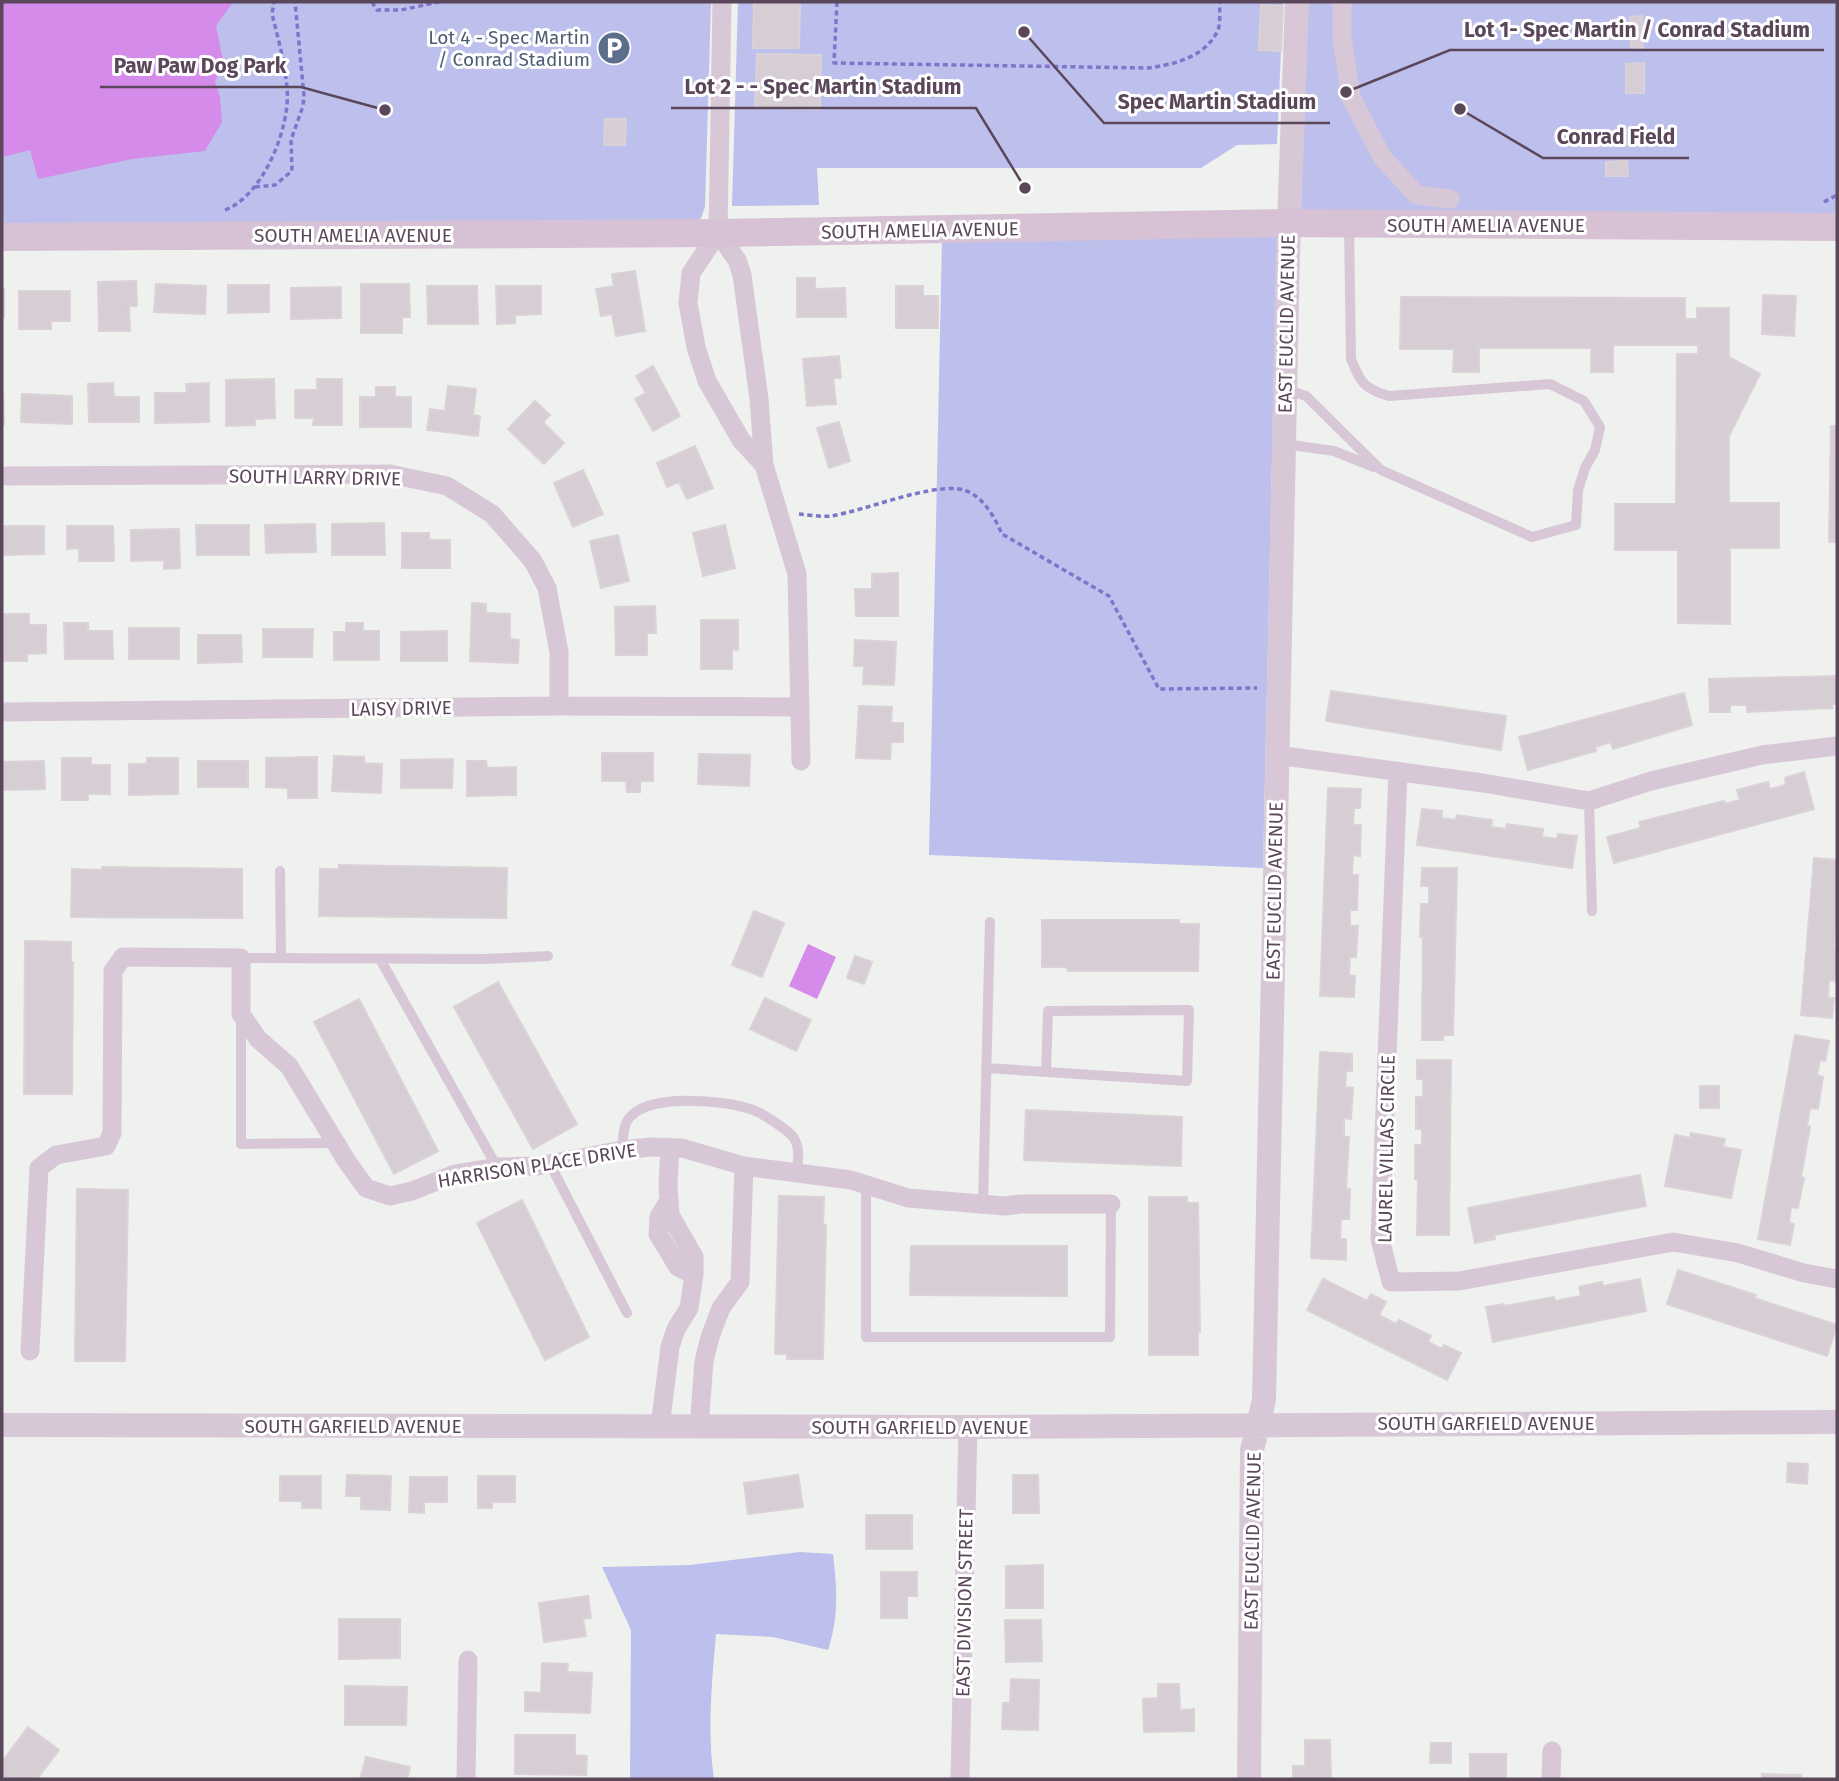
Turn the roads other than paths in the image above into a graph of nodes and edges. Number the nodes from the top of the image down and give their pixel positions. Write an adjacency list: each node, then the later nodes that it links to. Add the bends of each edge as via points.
1 (722, 2): 8 (street)
2 (1297, 2): 5 (street, EAST EUCLID AVENUE)
3 (1342, 2): 4 (street, via 1351,97 1382,158 1417,195)
4 (1450, 199)
5 (1288, 223): 6 (main road, SOUTH AMELIA AVENUE); 8 (main road, SOUTH AMELIA AVENUE); 10 (street, EAST EUCLID AVENUE)
6 (1349, 224): 7 (main road, SOUTH AMELIA AVENUE); 13 (lane, via 1351,359 1370,390 1389,396 1550,384 1584,401 1600,426 1578,490 1576,525 1532,537)
7 (1837, 227)
8 (718, 233): 9 (main road, SOUTH AMELIA AVENUE); 12 (street, via 743,275); 12 (street, via 691,272 688,303 695,346 724,414)
9 (2, 237)
10 (1285, 389): 11 (street, EAST EUCLID AVENUE); 13 (lane, via 1306,396)
11 (1284, 444): 13 (lane, via 1334,451); 19 (street, EAST EUCLID AVENUE)
12 (764, 465): 16 (street, via 797,574)
13 (1381, 470)
14 (2, 476): 15 (street, SOUTH LARRY DRIVE, via 390,474 447,486 492,514 533,561 547,587 559,652)
15 (559, 706): 16 (street, LAISY DRIVE); 17 (street, LAISY DRIVE)
16 (799, 707): 20 (street)
17 (2, 712)
18 (1834, 750): 22 (street, via 1762,755)
19 (1277, 755): 21 (street); 47 (street, EAST EUCLID AVENUE, via 1264,1400)
20 (801, 761)
21 (1398, 771): 22 (street); 43 (street, LAUREL VILLAS CIRCLE, via 1380,1240 1391,1282 1459,1281 1673,1242 1738,1253)
22 (1589, 801): 24 (lane)
23 (280, 871): 28 (lane)
24 (1592, 911)
25 (990, 922): 31 (lane)
26 (548, 956): 29 (lane)
27 (242, 958): 28 (lane); 30 (street); 45 (street, via 123,957 113,971 112,1133 106,1146 55,1155 38,1168)
28 (281, 958): 29 (lane)
29 (380, 958): 38 (lane)
30 (241, 1014): 33 (street, HARRISON PLACE DRIVE, via 258,1039 289,1066); 33 (lane, via 241,1144)
31 (986, 1068): 32 (lane); 41 (lane)
32 (1046, 1072): 32 (lane, via 1187,1081 1189,1010 1048,1011)
33 (336, 1143): 38 (street, HARRISON PLACE DRIVE, via 366,1188 390,1196 455,1174)
34 (670, 1147): 35 (street, HARRISON PLACE DRIVE); 37 (street, HARRISON PLACE DRIVE); 49 (street, via 670,1215 694,1257 694,1275 689,1308 670,1347)
35 (622, 1150): 36 (street, HARRISON PLACE DRIVE); 39 (lane, via 626,1122 640,1110 666,1102 710,1101 755,1110 793,1136 798,1145)
36 (550, 1164): 38 (street, HARRISON PLACE DRIVE); 44 (lane)
37 (744, 1166): 39 (street, HARRISON PLACE DRIVE); 50 (street, via 740,1282 721,1308 710,1337)
38 (497, 1167)
39 (796, 1173): 40 (street, HARRISON PLACE DRIVE)
40 (866, 1185): 41 (street, HARRISON PLACE DRIVE, via 908,1198); 42 (lane, via 866,1337 1110,1337)
41 (983, 1204): 42 (street, HARRISON PLACE DRIVE)
42 (1111, 1204)
43 (1837, 1279)
44 (627, 1313)
45 (30, 1351)
46 (1837, 1422): 47 (street, SOUTH GARFIELD AVENUE)
47 (1258, 1424): 51 (street, SOUTH GARFIELD AVENUE); 56 (street, EAST EUCLID AVENUE, via 1252,1450)
48 (2, 1425): 49 (street, SOUTH GARFIELD AVENUE)
49 (660, 1427): 50 (street, SOUTH GARFIELD AVENUE)
50 (699, 1427): 51 (street, SOUTH GARFIELD AVENUE)
51 (968, 1427): 55 (street, EAST DIVISION STREET)
52 (468, 1660): 54 (street)
53 (1552, 1751): 57 (street)
54 (466, 1779)
55 (960, 1779)
56 (1249, 1779)
57 (1551, 1779)

